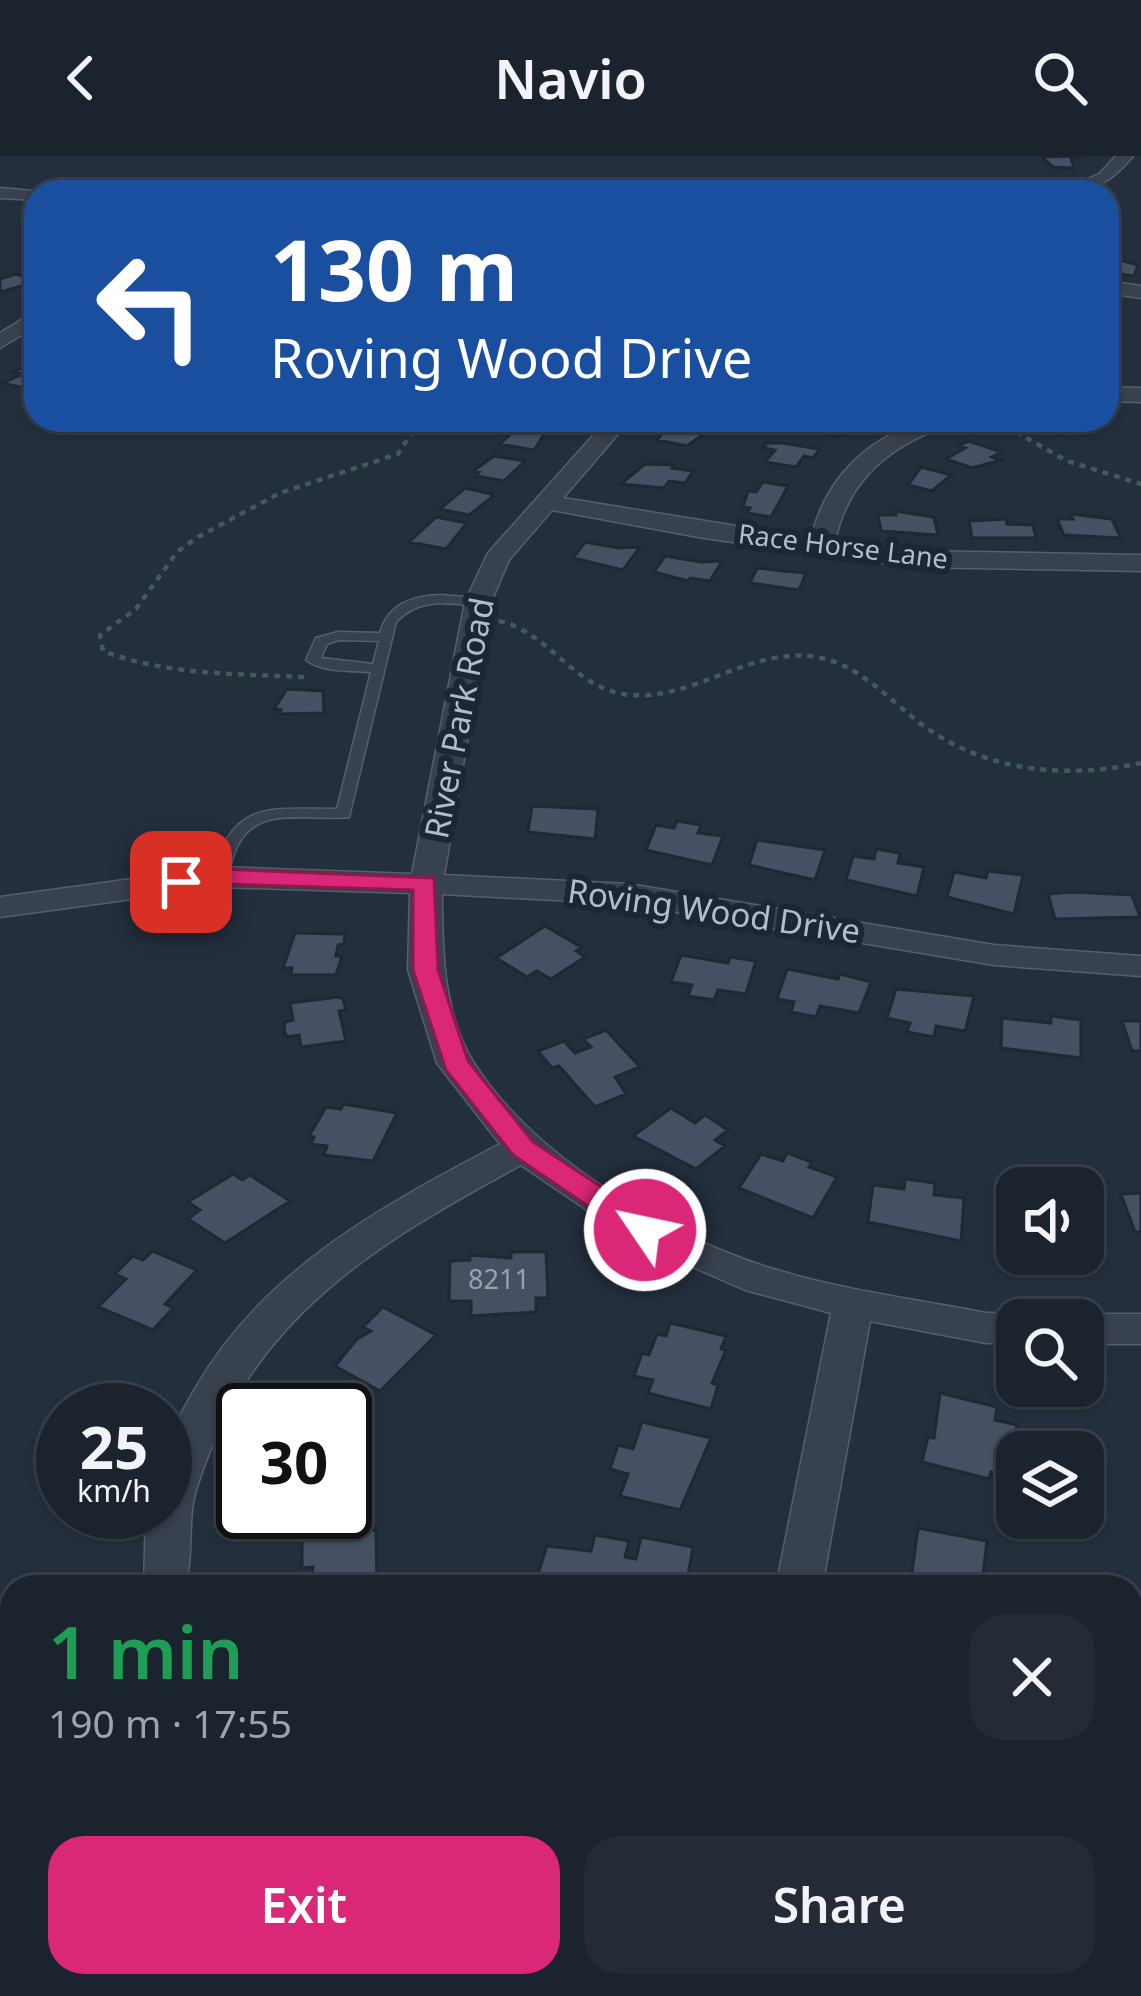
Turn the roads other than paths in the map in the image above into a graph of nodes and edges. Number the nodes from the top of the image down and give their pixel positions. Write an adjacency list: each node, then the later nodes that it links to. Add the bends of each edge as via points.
1 (609, 432): 3 (street, River Park Road)
2 (915, 432): 4 (street, via 863,464 834,502)
3 (548, 502): 4 (street, Race Horse Lane); 6 (street, River Park Road, via 497,558)
4 (821, 547): 5 (street, Race Horse Lane, via 999,563)
5 (1141, 563)
6 (476, 611): 7 (lane, via 434,599 406,604); 10 (street, River Park Road)
7 (386, 637): 8 (lane); 8 (lane, via 321,640 314,660)
8 (379, 668): 9 (lane, via 344,814 245,822 226,844)
9 (220, 877): 10 (street, Roving Wood Drive); 11 (street, Roving Wood Drive)
10 (426, 884): 12 (street, Roving Wood Drive, via 628,894 994,955); 13 (street, River Park Road, via 425,970 455,1064)
11 (0, 908)
12 (1141, 966)
13 (523, 1148): 14 (street, River Park Road, via 645,1230 759,1280); 18 (street, via 377,1228 307,1278 237,1351 199,1419 171,1494)
14 (853, 1303): 15 (street, River Park Road); 19 (street)
15 (996, 1328)
16 (1104, 1328): 17 (street)
17 (1141, 1329)
18 (164, 1575)
19 (801, 1575)

